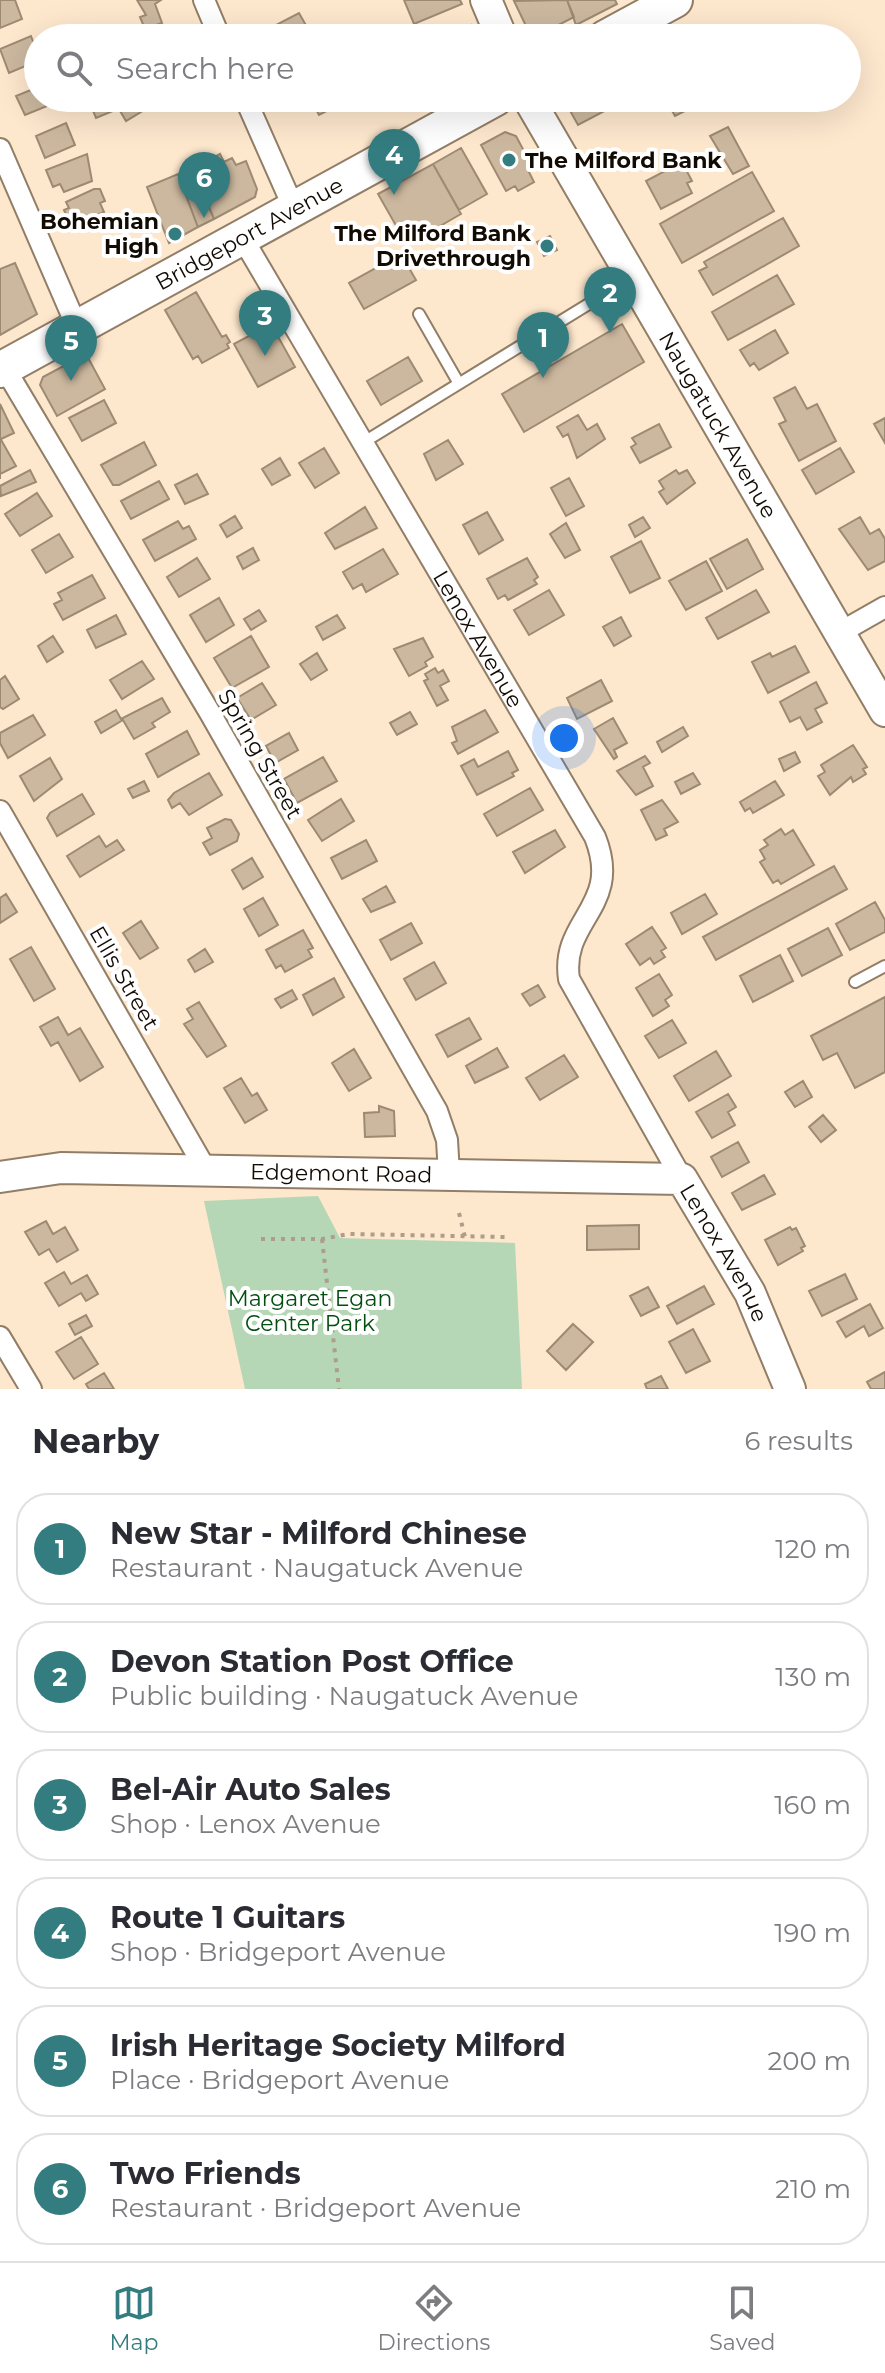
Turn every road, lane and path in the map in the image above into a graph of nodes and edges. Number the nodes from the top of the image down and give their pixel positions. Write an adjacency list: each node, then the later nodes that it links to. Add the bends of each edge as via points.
1 (204, 0): 4 (street)
2 (486, 0): 5 (street)
3 (675, 0): 6 (main road)
4 (214, 24)
5 (496, 24)
6 (631, 24)
7 (251, 112): 11 (street)
8 (471, 112): 11 (main road, Bridgeport Avenue)
9 (536, 112): 13 (street, Naugatuck Avenue)
10 (0, 149): 15 (street)
11 (295, 211): 12 (main road, Bridgeport Avenue)
12 (243, 239): 15 (main road, Bridgeport Avenue); 18 (street, Lenox Avenue)
13 (633, 277): 17 (lane); 20 (street, Naugatuck Avenue)
14 (419, 314): 17 (lane)
15 (77, 327): 16 (main road, Bridgeport Avenue)
16 (2, 369): 26 (street, Spring Street, via 210,713 437,1111 447,1140)
17 (458, 382): 18 (lane)
18 (364, 442): 28 (street, Lenox Avenue, via 595,837 603,860 602,887 569,950 569,979)
19 (885, 607): 20 (street)
20 (841, 632): 21 (street, Naugatuck Avenue)
21 (885, 711)
22 (0, 811): 25 (street, Ellis Street)
23 (885, 966): 24 (lane)
24 (855, 982)
25 (206, 1170): 26 (street, Edgemont Road); 27 (street, Edgemont Road, via 61,1168)
26 (449, 1174): 28 (street, Edgemont Road)
27 (0, 1177)
28 (682, 1179): 37 (street, Lenox Avenue, via 750,1293)
29 (459, 1213): 30 (path)
30 (465, 1237): 31 (path); 33 (path, via 349,1234)
31 (507, 1237)
32 (261, 1239): 33 (path)
33 (322, 1239): 36 (path)
34 (0, 1337): 35 (street)
35 (31, 1389)
36 (339, 1389)
37 (790, 1389)

